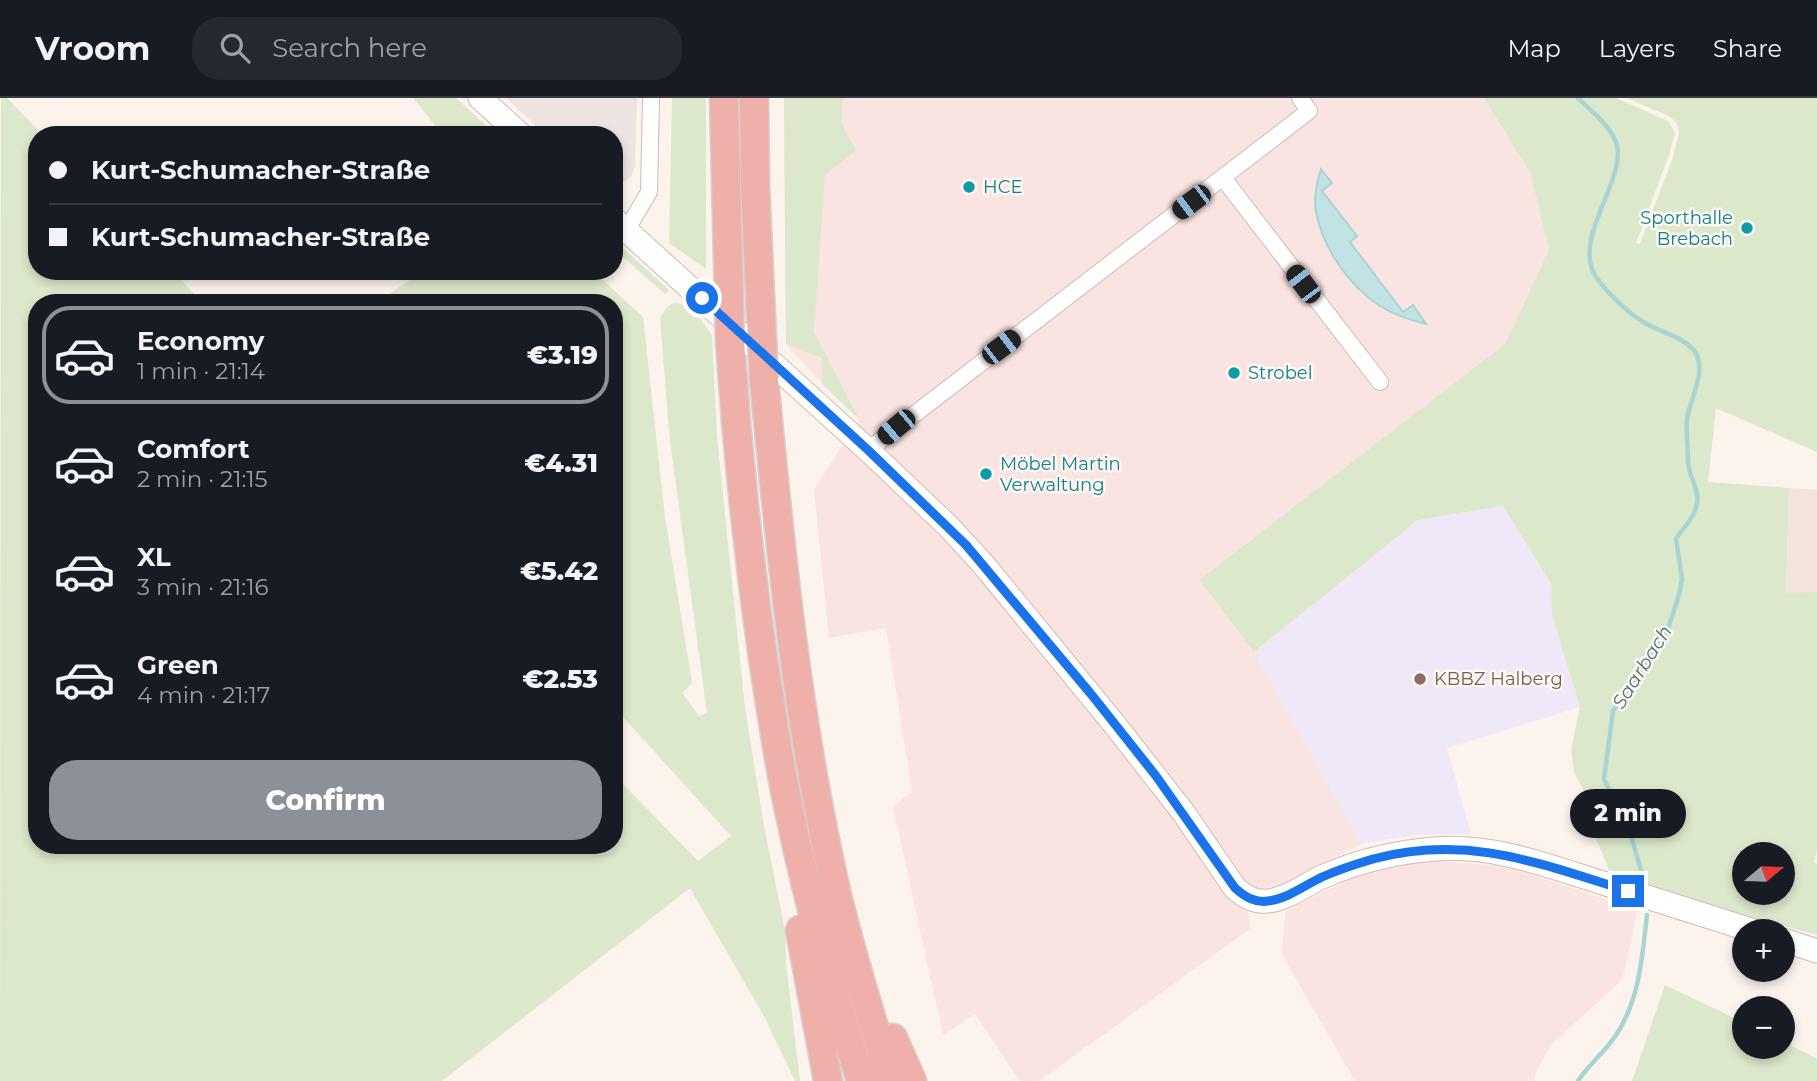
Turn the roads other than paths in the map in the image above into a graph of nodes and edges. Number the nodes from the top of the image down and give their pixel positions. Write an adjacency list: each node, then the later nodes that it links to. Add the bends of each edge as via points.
1 (480, 98): 6 (street)
2 (651, 98): 8 (street, via 649,192)
3 (724, 98): 12 (highway, bridge, via 730,342 738,456 753,590)
4 (754, 98): 15 (highway, bridge, via 764,379 784,583 822,821)
5 (1300, 98): 7 (street, via 1309,111)
6 (511, 126)
7 (1223, 178): 10 (street); 11 (street)
8 (623, 222)
9 (623, 228): 11 (street)
10 (1380, 382)
11 (868, 450): 13 (street, via 983,565 1166,789 1235,888 1251,900 1279,898 1372,859 1454,848 1511,855)
12 (788, 809): 17 (highway, via 799,922); 18 (highway)
13 (1732, 924)
14 (1795, 944): 16 (street)
15 (850, 946): 19 (highway); 20 (highway)
16 (1817, 951)
17 (828, 1081)
18 (861, 1081)
19 (890, 1081)
20 (912, 1081)

